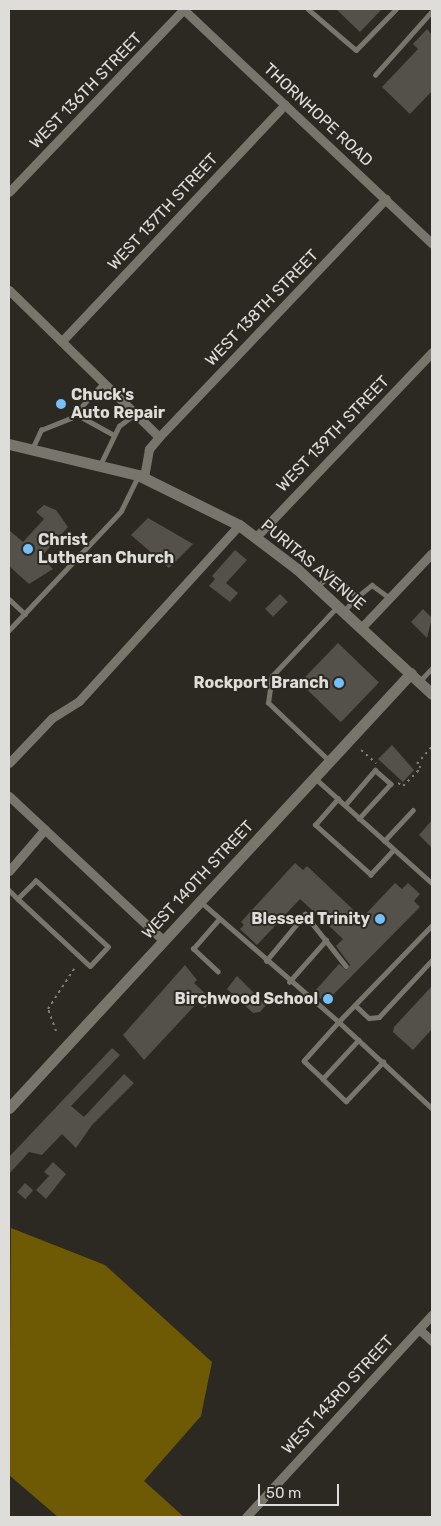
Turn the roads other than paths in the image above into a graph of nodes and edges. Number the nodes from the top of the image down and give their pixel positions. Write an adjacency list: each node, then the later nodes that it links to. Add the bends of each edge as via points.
1 (184, 9): 6 (street, THORNHOPE ROAD); 7 (street, WEST 136TH STREET)
2 (308, 9): 3 (lane, via 356,50)
3 (396, 9)
4 (432, 11): 5 (lane)
5 (375, 75)
6 (285, 104): 8 (street, THORNHOPE ROAD); 11 (street, WEST 137TH STREET)
7 (9, 192)
8 (386, 199): 9 (street, THORNHOPE ROAD); 17 (street, WEST 138TH STREET)
9 (432, 244)
10 (9, 290): 11 (street)
11 (62, 341): 13 (street)
12 (432, 352): 23 (street, WEST 139TH STREET)
13 (104, 382): 14 (lane); 15 (street)
14 (76, 414): 16 (lane); 19 (lane, via 41,430)
15 (135, 414): 16 (lane); 17 (street)
16 (114, 434): 20 (lane)
17 (159, 438): 21 (street, via 149,449)
18 (9, 444): 19 (street, PURITAS AVENUE)
19 (33, 448): 20 (street, PURITAS AVENUE)
20 (101, 463): 21 (street, PURITAS AVENUE)
21 (141, 476): 22 (street, PURITAS AVENUE); 30 (lane, via 121,510)
22 (239, 525): 23 (street, PURITAS AVENUE); 37 (street, via 79,701 52,718)
23 (256, 537): 25 (street, PURITAS AVENUE)
24 (432, 553): 27 (street)
25 (318, 586): 26 (lane, via 332,573); 29 (street, PURITAS AVENUE)
26 (357, 597): 27 (lane, via 372,585); 29 (lane)
27 (390, 598): 31 (street)
28 (9, 599): 30 (lane)
29 (342, 608): 31 (street, PURITAS AVENUE); 36 (lane, via 272,676 268,703)
30 (25, 614): 32 (lane)
31 (362, 627): 34 (street, PURITAS AVENUE)
32 (9, 630)
33 (432, 668): 34 (lane)
34 (415, 677): 35 (street, PURITAS AVENUE); 36 (street, WEST 140TH STREET)
35 (432, 694)
36 (330, 762): 38 (street, WEST 140TH STREET)
37 (9, 763)
38 (315, 778): 40 (lane); 51 (street, WEST 140TH STREET)
39 (9, 796): 44 (street)
40 (338, 799): 41 (lane); 46 (lane, via 315,825 371,875)
41 (345, 805): 43 (lane); 43 (lane, via 376,770 391,784)
42 (413, 810): 45 (lane)
43 (359, 819): 45 (lane)
44 (45, 829): 47 (street); 55 (street)
45 (384, 841): 46 (lane)
46 (394, 850): 48 (lane)
47 (9, 870)
48 (432, 883)
49 (9, 890): 50 (lane)
50 (18, 899): 50 (lane, via 90,966 108,947 36,881)
51 (200, 902): 52 (lane); 55 (street, WEST 140TH STREET)
52 (220, 919): 57 (lane); 59 (lane, via 193,949)
53 (432, 926): 61 (lane)
54 (326, 940): 57 (lane, via 305,914); 58 (lane); 60 (lane)
55 (164, 941): 66 (street, WEST 140TH STREET)
56 (432, 960): 61 (lane, via 379,1017 369,1018)
57 (266, 961): 60 (lane)
58 (346, 966)
59 (218, 972)
60 (289, 982): 62 (lane)
61 (355, 1005): 62 (lane)
62 (339, 1022): 63 (lane); 65 (lane, via 304,1061)
63 (359, 1040): 64 (lane); 65 (lane)
64 (382, 1062): 65 (lane, via 346,1101); 67 (lane)
65 (323, 1079)
66 (9, 1108)
67 (432, 1108)
68 (432, 1315): 69 (street, WEST 143RD STREET)
69 (419, 1329): 70 (street); 71 (street, WEST 143RD STREET)
70 (432, 1341)
71 (246, 1517)

